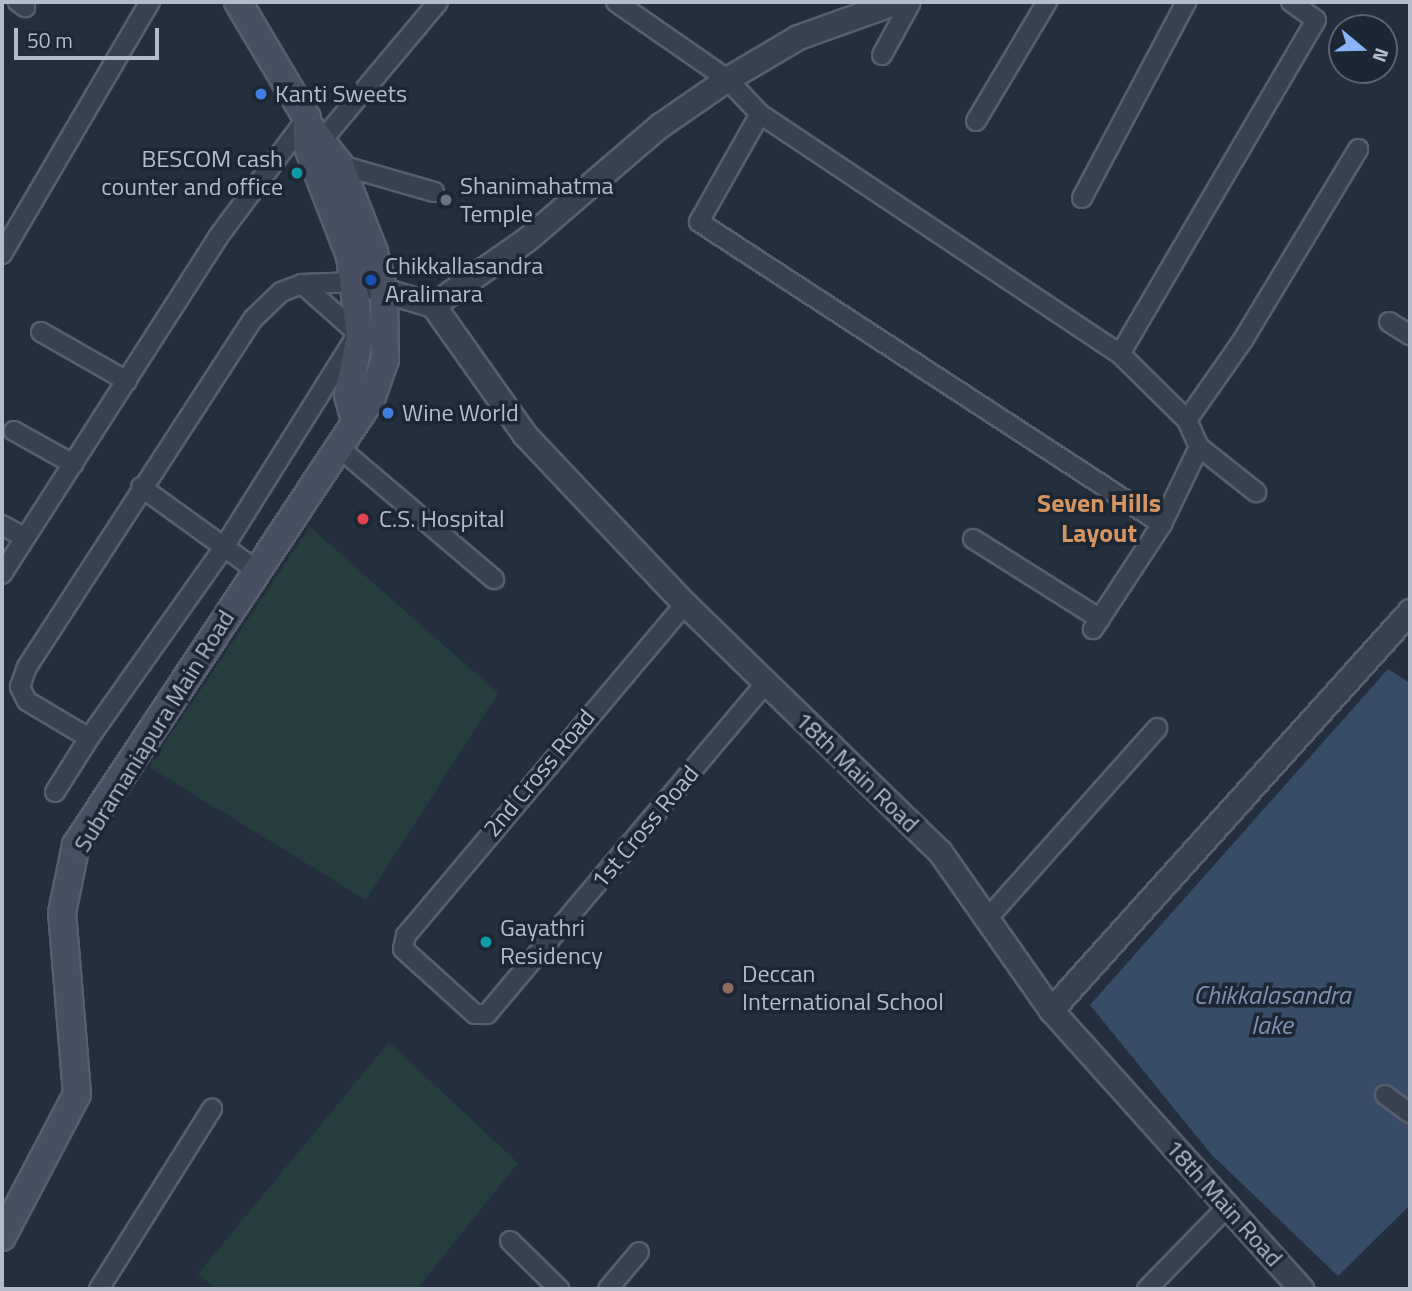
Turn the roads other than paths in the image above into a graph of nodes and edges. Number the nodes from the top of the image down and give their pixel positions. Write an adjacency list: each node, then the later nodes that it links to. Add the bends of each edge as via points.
1 (150, 2): 20 (street)
2 (238, 2): 15 (main road, Subramaniapura Main Road)
3 (438, 2): 15 (street)
4 (616, 2): 12 (street)
5 (896, 2): 10 (street)
6 (911, 2): 11 (street)
7 (1047, 2): 14 (street)
8 (1186, 2): 19 (street)
9 (1291, 2): 28 (street, via 1316,20)
10 (858, 7): 12 (street)
11 (882, 55)
12 (727, 79): 13 (street); 24 (street, via 659,126 527,239)
13 (760, 114): 28 (street); 38 (street, via 699,222)
14 (976, 121)
15 (314, 128): 17 (main road, Subramaniapura Main Road); 21 (main road, via 307,145 336,206); 29 (street, via 218,237)
16 (1359, 149): 31 (street, via 1243,341)
17 (340, 165): 18 (street); 23 (main road, Subramaniapura Main Road)
18 (434, 192)
19 (1082, 198)
20 (2, 254)
21 (356, 282): 22 (street); 23 (street); 30 (main road, via 360,336 348,396)
22 (302, 284): 36 (street, via 281,292 253,318); 42 (street, via 355,331 354,340)
23 (384, 292): 24 (street); 30 (main road, Subramaniapura Main Road, via 385,360 371,399)
24 (433, 305): 46 (street, 18th Main Road, via 525,435)
25 (1389, 322): 27 (street)
26 (41, 332): 29 (street)
27 (1410, 335)
28 (1120, 354): 31 (street)
29 (127, 381): 35 (street)
30 (354, 416): 33 (main road, Subramaniapura Main Road)
31 (1186, 420): 34 (street)
32 (14, 431): 35 (street)
33 (337, 446): 43 (main road, Subramaniapura Main Road); 45 (street)
34 (1199, 447): 37 (street); 38 (street)
35 (73, 464): 40 (street)
36 (141, 487): 42 (street); 50 (street, via 20,687 27,701)
37 (1256, 492)
38 (1162, 524): 41 (street, via 1096,624)
39 (2, 525): 40 (street)
40 (25, 538): 44 (street)
41 (973, 539)
42 (224, 547): 43 (street); 50 (street)
43 (256, 570): 59 (main road, Subramaniapura Main Road, via 76,845 62,913 77,1094)
44 (2, 574)
45 (494, 579)
46 (685, 604): 48 (street, 18th Main Road); 53 (street, 2nd Cross Road, via 406,935)
47 (1410, 611): 54 (street)
48 (765, 684): 52 (street, 18th Main Road, via 940,852); 53 (street, 1st Cross Road, via 487,1014 475,1014)
49 (1157, 728): 52 (street)
50 (89, 738): 51 (street)
51 (55, 792)
52 (988, 919): 54 (street, 18th Main Road)
53 (403, 949)
54 (1051, 1010): 58 (street, 18th Main Road)
55 (1385, 1095): 57 (street)
56 (212, 1109): 63 (street)
57 (1410, 1113)
58 (1227, 1207): 62 (street, 18th Main Road); 66 (street)
59 (2, 1237)
60 (510, 1241): 64 (street)
61 (639, 1252): 65 (street)
62 (1296, 1287)
63 (99, 1289)
64 (559, 1289)
65 (608, 1289)
66 (1147, 1289)

